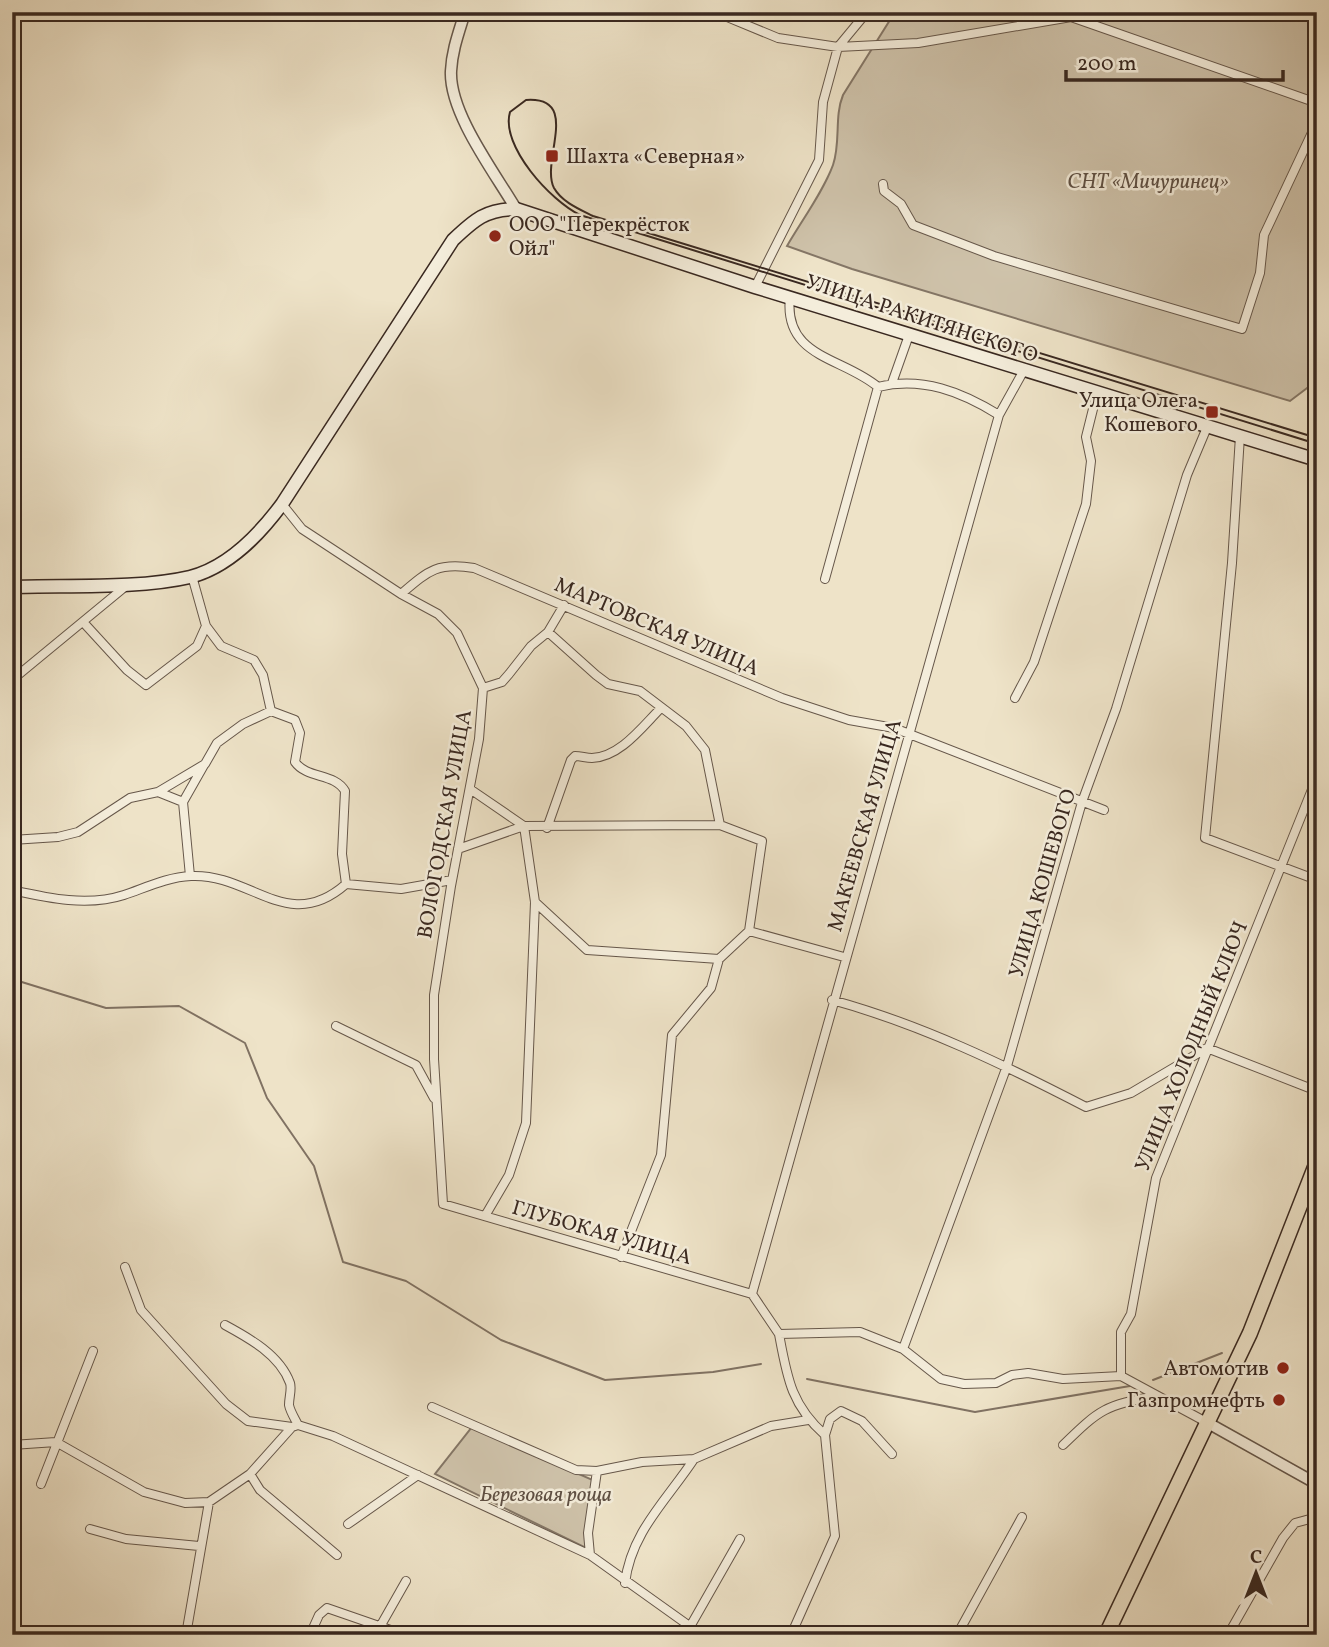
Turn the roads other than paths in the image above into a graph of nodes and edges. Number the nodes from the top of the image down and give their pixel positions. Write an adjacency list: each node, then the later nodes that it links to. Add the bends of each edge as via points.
1 (465, 12): 8 (street, via 454,49 452,90)
2 (715, 12): 4 (street, via 778,38)
3 (867, 12): 4 (street)
4 (838, 47): 5 (street, via 918,43 1071,17); 9 (street, via 823,102 819,160)
5 (1317, 103)
6 (1317, 122): 7 (street, via 1264,235 1260,273 1242,329 994,256 912,225)
7 (883, 184)
8 (516, 209): 9 (main road, УЛИЦА РАКИТЯНСКОГО); 20 (main road, via 491,210 453,240)
9 (755, 287): 10 (main road, УЛИЦА РАКИТЯНСКОГО)
10 (790, 297): 11 (main road, УЛИЦА РАКИТЯНСКОГО); 14 (street, via 788,313 794,330 810,350)
11 (909, 335): 12 (main road, УЛИЦА РАКИТЯНСКОГО); 13 (street)
12 (1024, 370): 15 (main road, УЛИЦА РАКИТЯНСКОГО); 16 (street, МАКЕЕВСКАЯ УЛИЦА)
13 (892, 383): 14 (street); 16 (street, via 927,384 961,394)
14 (878, 387): 22 (street)
15 (1097, 393): 17 (main road, УЛИЦА РАКИТЯНСКОГО); 32 (street, via 1086,437 1091,461 1086,504 1034,662)
16 (999, 415): 35 (street, МАКЕЕВСКАЯ УЛИЦА)
17 (1208, 425): 18 (main road, УЛИЦА РАКИТЯНСКОГО); 41 (street, УЛИЦА КОШЕВОГО, via 1187,475)
18 (1240, 436): 19 (main road, УЛИЦА РАКИТЯНСКОГО); 48 (street, via 1227,616 1204,828 1211,843)
19 (1317, 460)
20 (282, 504): 21 (main road, via 260,534 225,560); 25 (street, ВОЛОГОДСКАЯ УЛИЦА, via 302,529)
21 (192, 576): 23 (main road); 28 (street)
22 (825, 579)
23 (130, 583): 24 (main road); 27 (street)
24 (12, 587)
25 (401, 594): 26 (street, МАРТОВСКАЯ УЛИЦА, via 426,573 453,565 474,568); 31 (street, ВОЛОГОДСКАЯ УЛИЦА, via 438,614 457,633)
26 (564, 605): 29 (street); 35 (street, МАРТОВСКАЯ УЛИЦА, via 782,698)
27 (83, 622): 28 (street, via 146,685 197,646); 30 (street)
28 (206, 626): 34 (street, via 221,646 254,660 263,675)
29 (548, 632): 31 (street, via 502,682); 33 (street, via 596,676 608,684 640,691)
30 (12, 680)
31 (483, 688): 38 (street, ВОЛОГОДСКАЯ УЛИЦА)
32 (1015, 698)
33 (660, 709): 43 (street, via 686,726 705,750); 45 (street, via 630,740 606,755 571,760)
34 (271, 711): 36 (street, via 217,743); 52 (street, via 295,720 300,733 295,762 300,769 334,781 345,791 342,855)
35 (907, 734): 41 (street, МАРТОВСКАЯ УЛИЦА); 56 (street, МАКЕЕВСКАЯ УЛИЦА)
36 (205, 764): 39 (street); 40 (street)
37 (1317, 777): 48 (street, УЛИЦА ХОЛОДНЫЙ КЛЮЧ)
38 (470, 789): 44 (street); 47 (street, ВОЛОГОДСКАЯ УЛИЦА)
39 (158, 792): 40 (street); 46 (street, via 130,798 78,832)
40 (183, 802): 49 (street)
41 (1083, 802): 42 (street, МАРТОВСКАЯ УЛИЦА); 63 (street, УЛИЦА КОШЕВОГО)
42 (1104, 810)
43 (720, 825): 45 (street); 55 (street, via 762,841)
44 (524, 826): 45 (street); 47 (street); 54 (street)
45 (547, 828)
46 (12, 840)
47 (458, 849): 50 (street, ВОЛОГОДСКАЯ УЛИЦА)
48 (1283, 867): 51 (street); 60 (street, УЛИЦА ХОЛОДНЫЙ КЛЮЧ)
49 (190, 876): 52 (street, via 214,878 276,901 307,906 330,898); 53 (street, via 121,896 66,901)
50 (452, 880): 52 (street, via 401,889); 61 (street, ВОЛОГОДСКАЯ УЛИЦА, via 434,995)
51 (1317, 880)
52 (346, 884)
53 (12, 890)
54 (536, 902): 57 (street, via 587,950); 68 (street, via 526,1123 509,1175)
55 (749, 931): 56 (street); 57 (street)
56 (844, 957): 58 (street, МАКЕЕВСКАЯ УЛИЦА)
57 (719, 959): 69 (street, via 711,988 672,1035 662,1155)
58 (832, 1000): 63 (street); 71 (street, МАКЕЕВСКАЯ УЛИЦА)
59 (337, 1026): 62 (street)
60 (1207, 1048): 63 (street, via 1131,1093 1086,1107); 64 (street); 76 (street, УЛИЦА ХОЛОДНЫЙ КЛЮЧ, via 1156,1178 1131,1314 1121,1332)
61 (434, 1059): 62 (street); 65 (street, ВОЛОГОДСКАЯ УЛИЦА)
62 (416, 1065): 65 (street)
63 (1007, 1066): 74 (street, УЛИЦА КОШЕВОГО)
64 (1317, 1091)
65 (437, 1104): 67 (street, ВОЛОГОДСКАЯ УЛИЦА)
66 (1317, 1162): 80 (main road, via 1259,1312)
67 (443, 1203): 68 (street, ГЛУБОКАЯ УЛИЦА)
68 (485, 1216): 69 (street, ГЛУБОКАЯ УЛИЦА)
69 (621, 1257): 71 (street, ГЛУБОКАЯ УЛИЦА)
70 (125, 1267): 81 (street, via 141,1310 226,1404 248,1421)
71 (752, 1294): 73 (street)
72 (225, 1325): 81 (street, via 264,1346 282,1369 290,1384 289,1407)
73 (779, 1334): 74 (street, via 860,1332); 79 (street, via 789,1386)
74 (903, 1349): 76 (street, via 941,1379 964,1384 996,1383 1028,1373 1063,1379)
75 (93, 1351): 83 (street)
76 (1121, 1376): 77 (street)
77 (1157, 1396): 80 (street); 85 (street, via 1096,1412)
78 (432, 1407): 88 (street, via 576,1470)
79 (808, 1420): 82 (street); 87 (street, via 771,1426)
80 (1208, 1423): 92 (street); 112 (main road)
81 (295, 1426): 89 (street); 90 (street, via 333,1436)
82 (825, 1435): 86 (street, via 830,1419 841,1411 862,1421); 110 (street, via 835,1536)
83 (56, 1442): 84 (street); 91 (street); 93 (street, via 144,1492 174,1501)
84 (12, 1445)
85 (1063, 1446)
86 (892, 1454)
87 (694, 1459): 88 (street); 103 (street, via 669,1497 649,1517 628,1562)
88 (597, 1471): 101 (street, via 588,1533)
89 (250, 1474): 93 (street); 100 (street, via 260,1490)
90 (418, 1475): 96 (street); 101 (street)
91 (41, 1484)
92 (1317, 1484)
93 (209, 1502): 99 (street)
94 (1022, 1517): 111 (street)
95 (1317, 1517): 113 (street, via 1295,1523 1283,1538)
96 (348, 1524)
97 (90, 1529): 99 (street, via 126,1539)
98 (740, 1539): 105 (street)
99 (199, 1546): 106 (street)
100 (337, 1555)
101 (590, 1555): 103 (street)
102 (406, 1581): 104 (street)
103 (625, 1583): 105 (street)
104 (382, 1625): 107 (street); 108 (street, via 327,1608)
105 (691, 1625): 109 (street)
106 (188, 1634)
107 (401, 1634)
108 (310, 1635)
109 (702, 1635)
110 (791, 1635)
111 (957, 1635)
112 (1105, 1635)
113 (1228, 1635)

